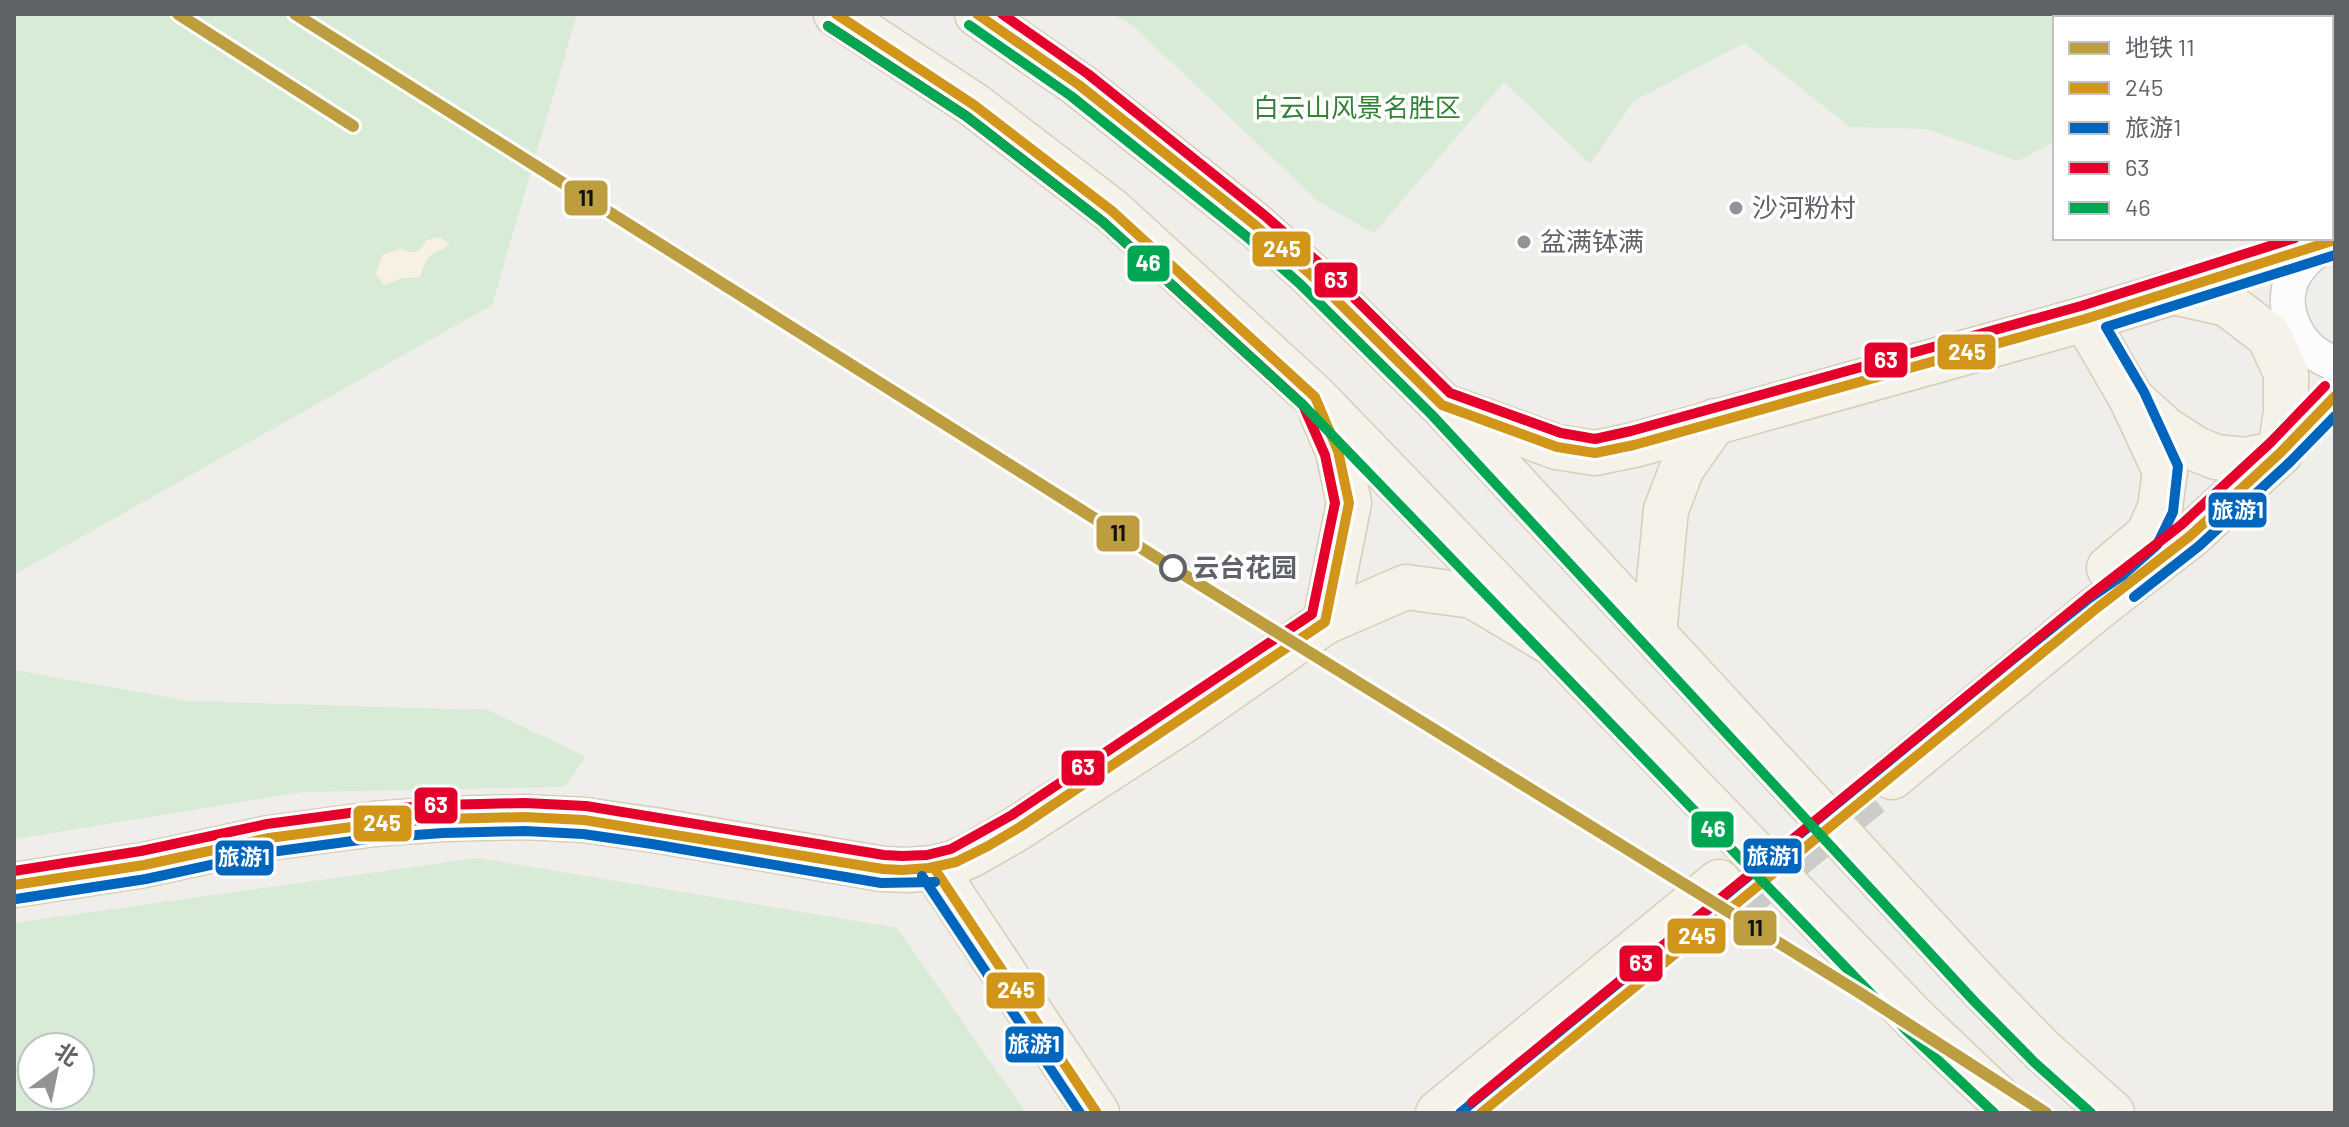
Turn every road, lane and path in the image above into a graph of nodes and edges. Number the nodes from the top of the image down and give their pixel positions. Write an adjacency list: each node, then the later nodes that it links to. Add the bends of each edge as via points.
1 (836, 14): 7 (main road, via 974,105 1112,211)
2 (977, 14): 10 (main road, via 1079,85 1255,225)
3 (2331, 242): 4 (street); 6 (street, via 2294,275 2288,308 2306,347)
4 (2174, 292): 5 (main road); 12 (main road, via 2227,304 2269,336 2286,373)
5 (2085, 319): 9 (main road); 11 (main road)
6 (2335, 363)
7 (1315, 397): 13 (main road, via 1338,451 1349,503); 15 (main road)
8 (2335, 397): 12 (street)
9 (2131, 398): 12 (main road, via 2165,429 2216,457 2245,460); 12 (main road, via 2165,471 2160,508 2148,535 2002,650 1883,767 2190,536)
10 (1442, 405): 11 (main road, via 1557,447 1595,453); 14 (main road)
11 (1715, 421): 14 (main road, via 1682,468 1666,510)
12 (2280, 453)
13 (1325, 622): 15 (main road, via 1406,587 1473,596); 16 (main road, via 1013,831)
14 (1654, 634): 22 (main road, via 1984,991)
15 (1550, 642): 21 (main road, via 1916,1020)
16 (934, 868): 17 (main road, via 883,869 654,830 525,817 374,824); 18 (main road)
17 (14, 885)
18 (1097, 1113)
19 (1438, 1113): 20 (main road, via 1727,894)
20 (1481, 1113)
21 (2014, 1113)
22 (2112, 1113)

